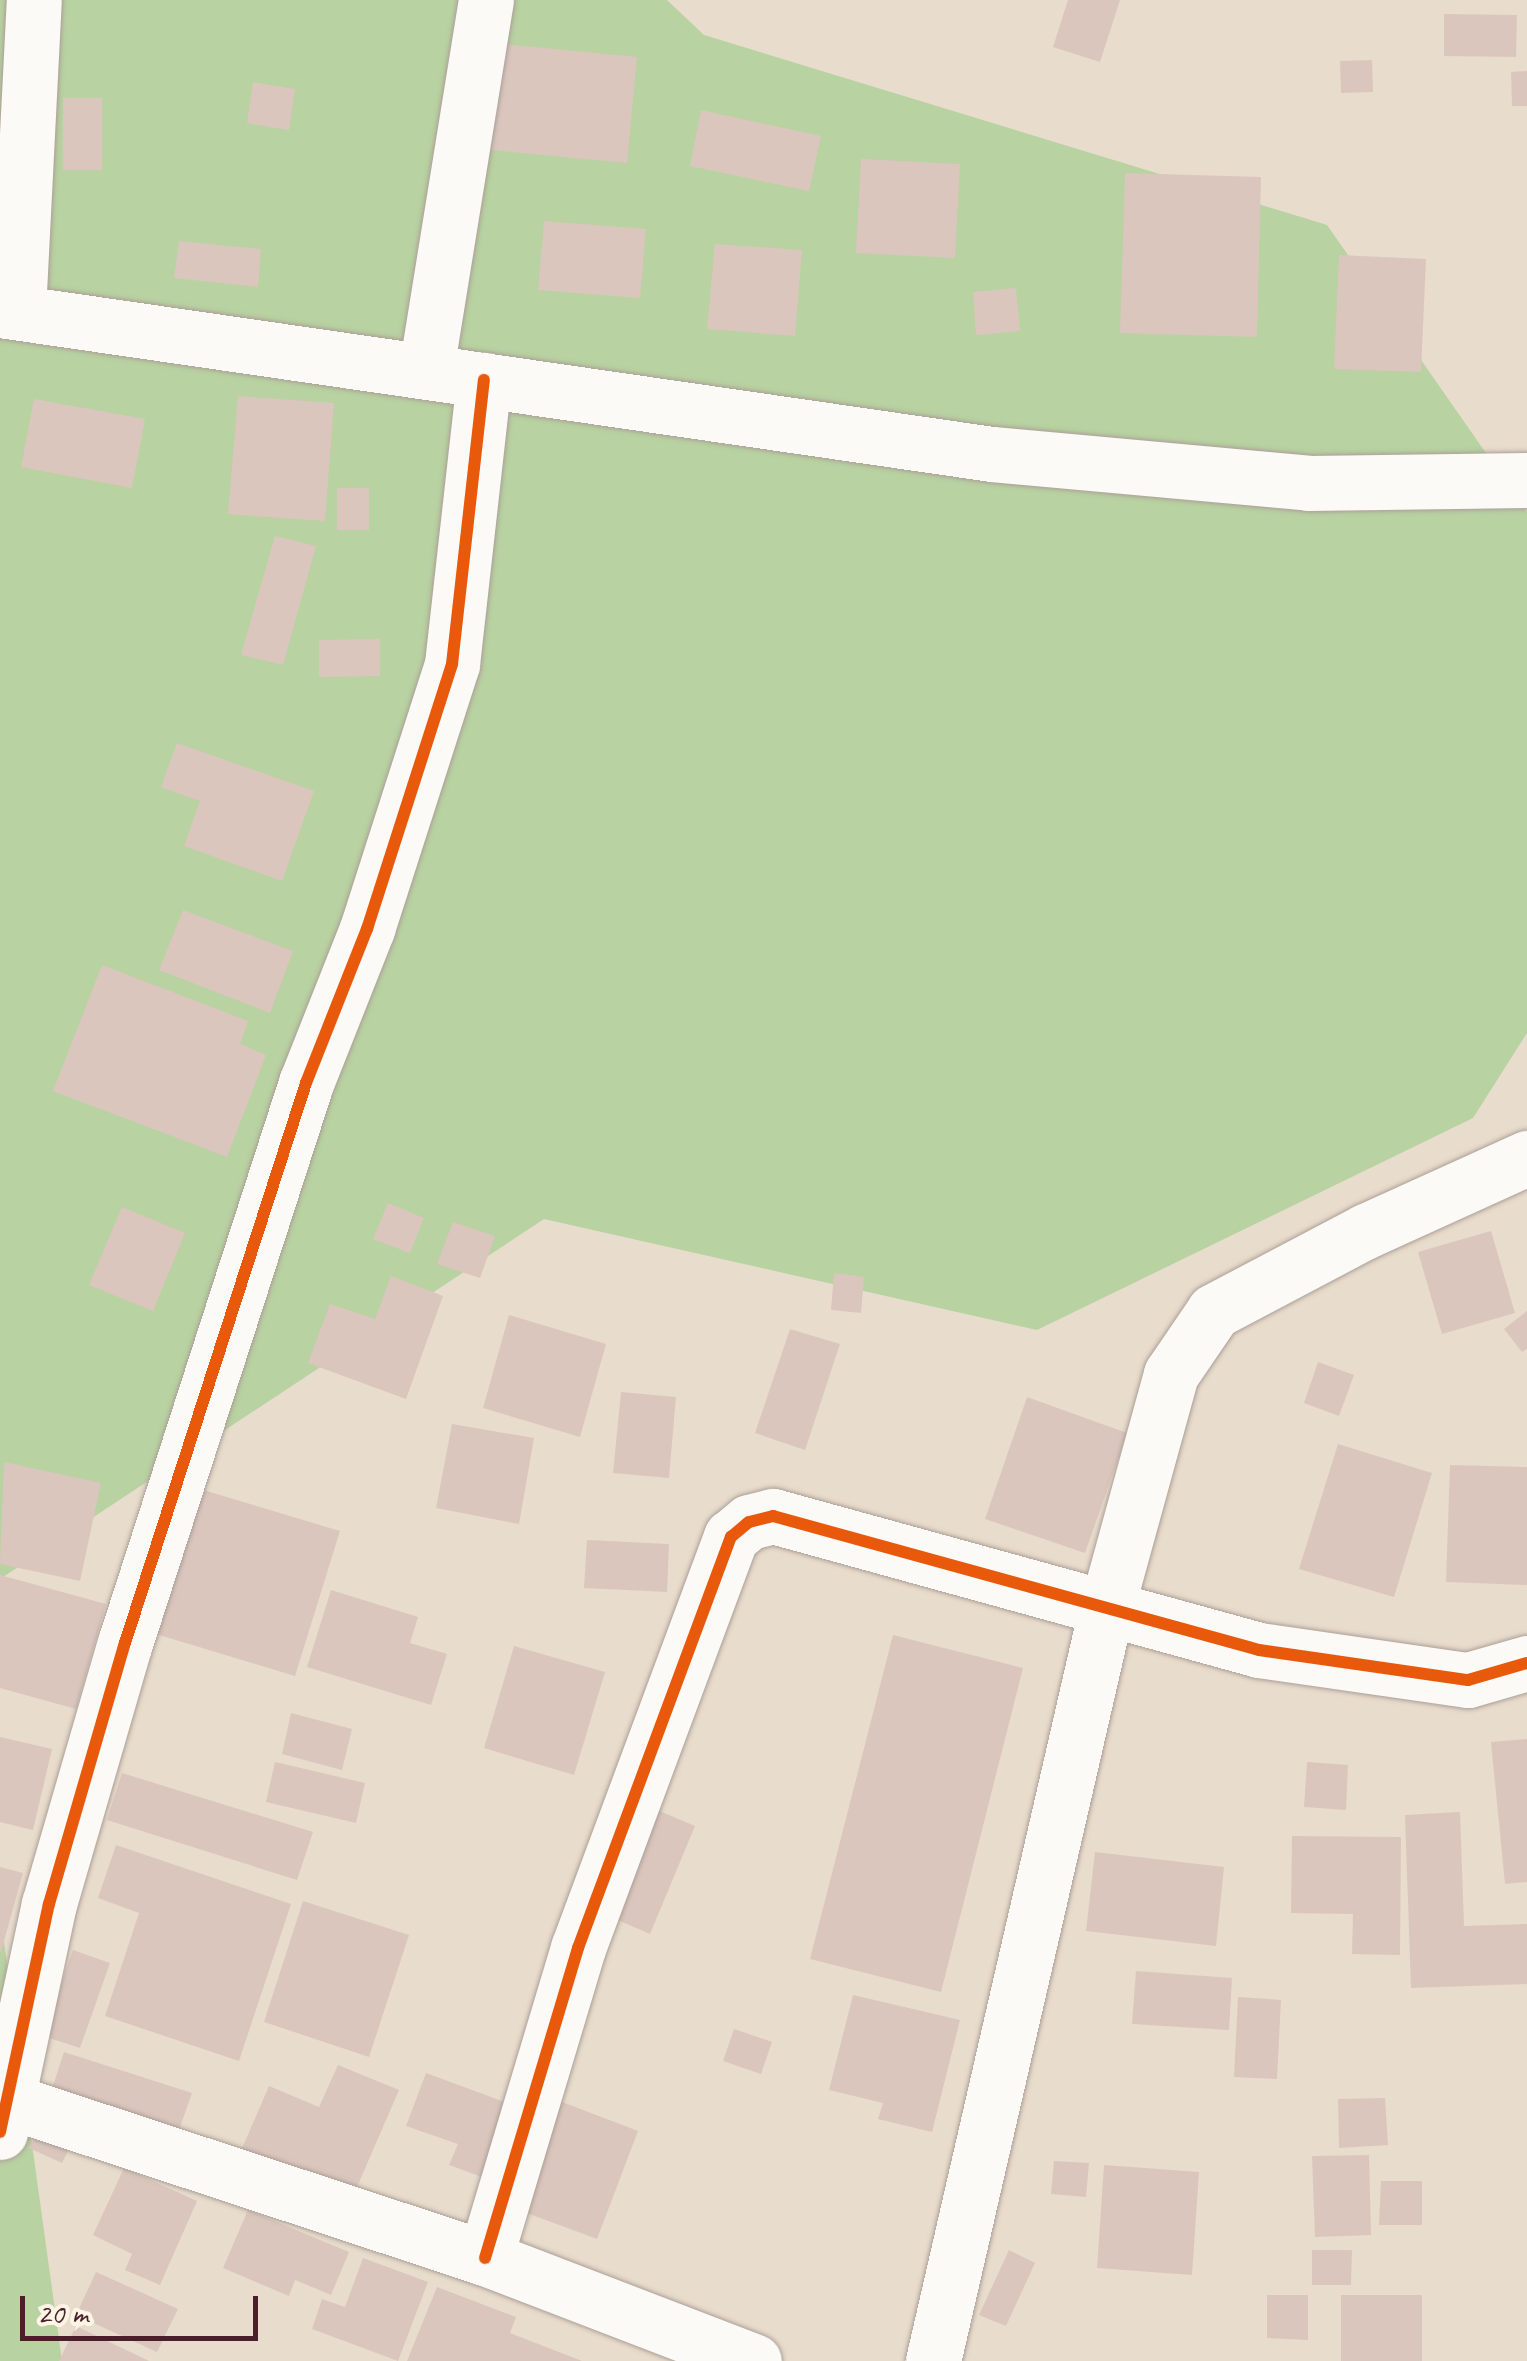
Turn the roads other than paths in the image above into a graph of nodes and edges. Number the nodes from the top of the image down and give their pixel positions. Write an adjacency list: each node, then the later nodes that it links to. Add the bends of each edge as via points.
1 (34, 0): 3 (street)
2 (486, 0): 4 (street)
3 (9, 311): 4 (street)
4 (426, 370): 5 (street)
5 (484, 380): 6 (street, via 992,454 1308,483); 10 (street, via 452,664 367,930 306,1083 125,1643 48,1904)
6 (1527, 480)
7 (1527, 1158): 8 (street, via 1366,1231 1214,1312 1172,1374)
8 (1106, 1610): 9 (street, via 1259,1650 1468,1680); 11 (street, via 773,1516 749,1522 731,1538 578,1948); 13 (street)
9 (1527, 1664)
10 (3, 2111): 11 (street)
11 (485, 2258): 12 (street)
12 (754, 2361)
13 (933, 2361)

